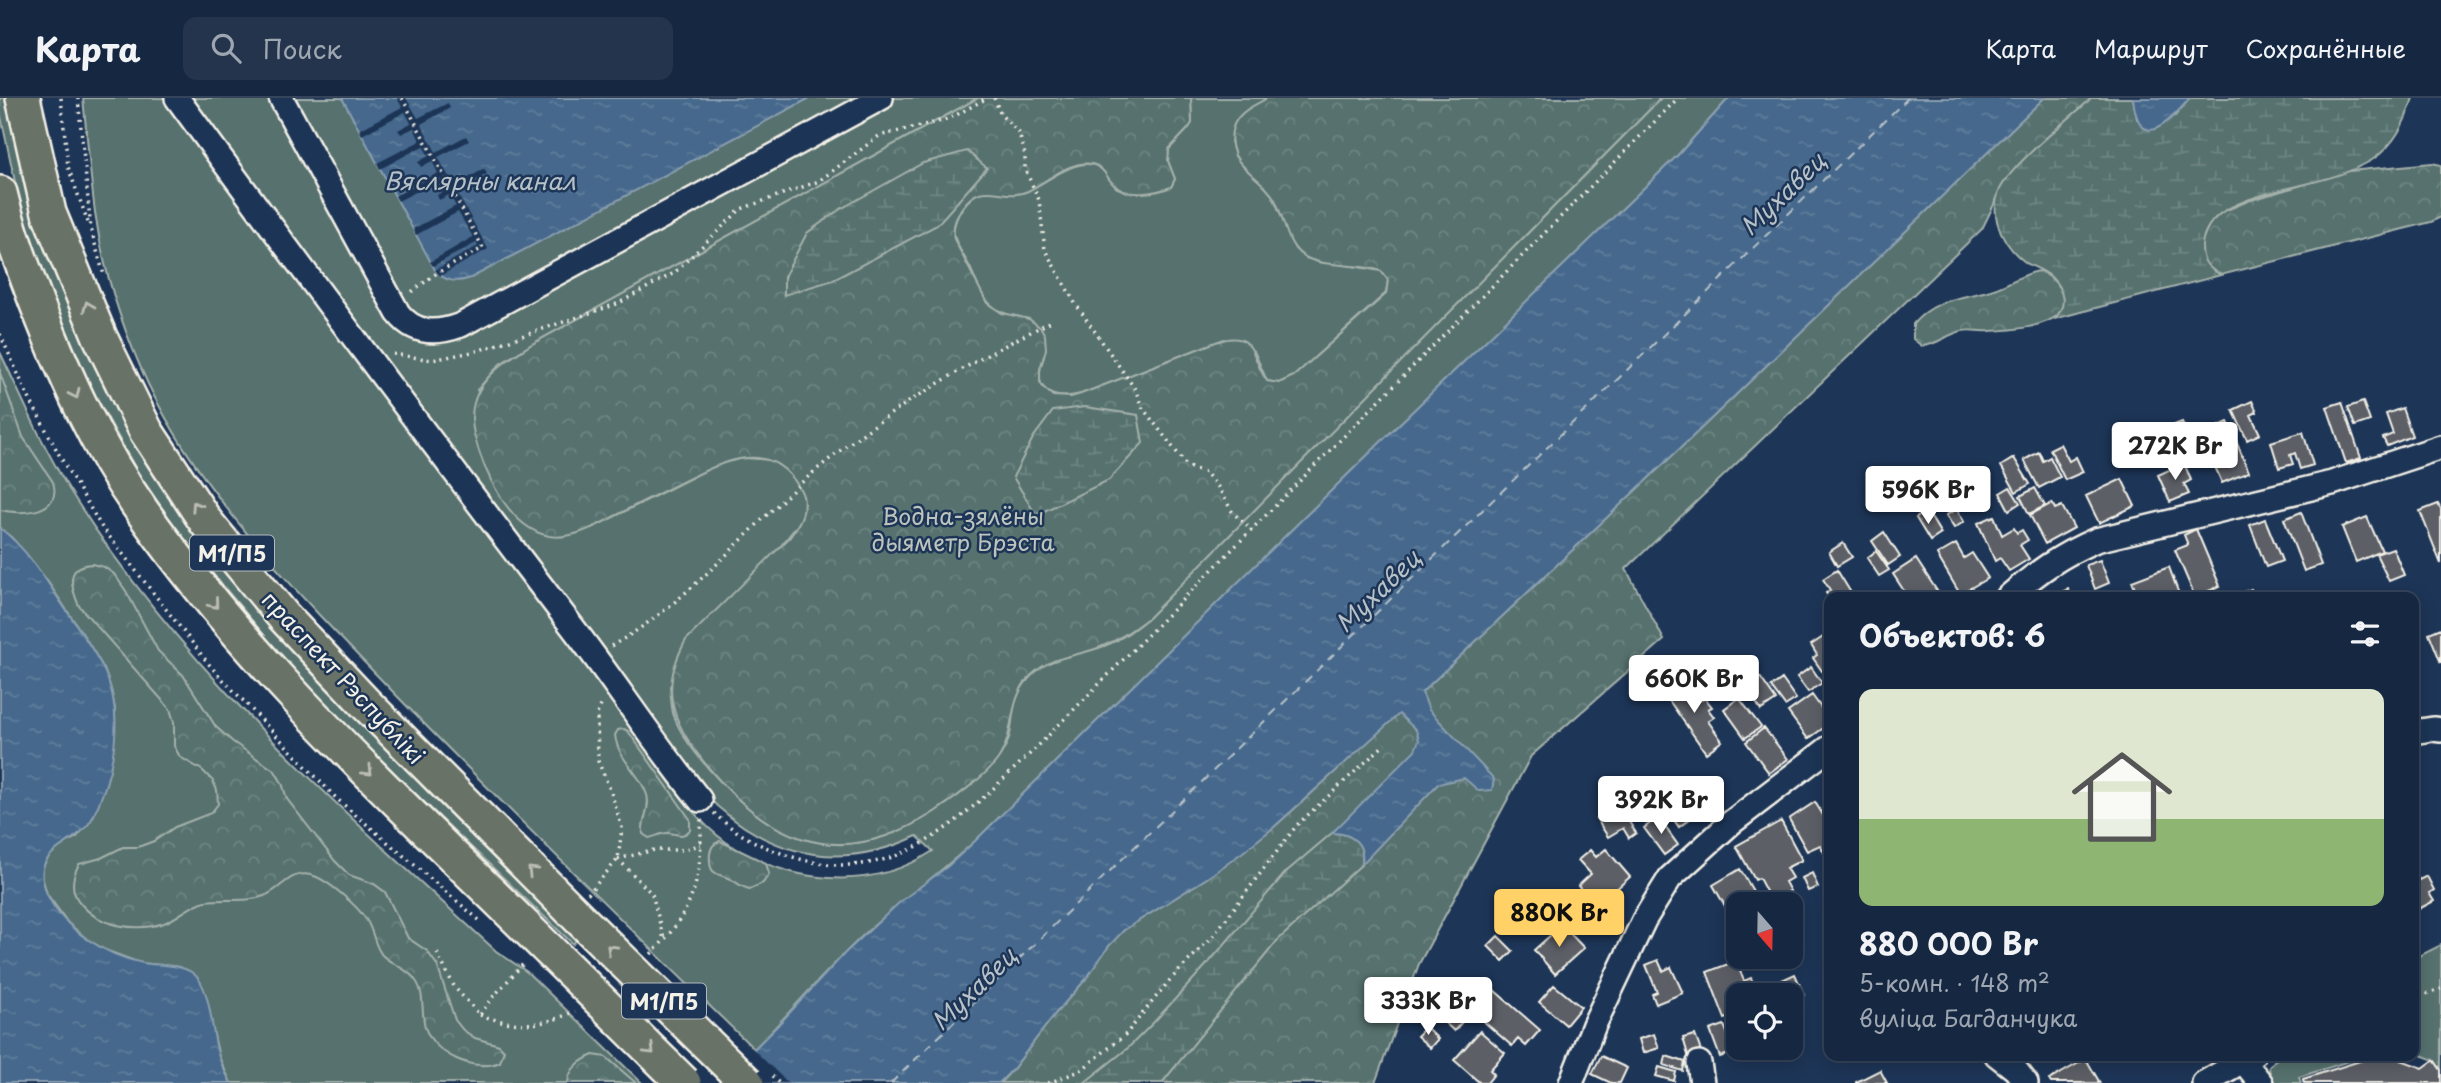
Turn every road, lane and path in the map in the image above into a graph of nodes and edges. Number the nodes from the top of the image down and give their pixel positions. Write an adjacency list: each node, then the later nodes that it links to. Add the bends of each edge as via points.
1 (23, 98): 29 (highway, праспект Рэспублікі / М1/П5, one-way to 1, via 330,666 206,522 146,431 100,337 50,213)
2 (61, 98): 12 (path, via 68,167)
3 (78, 98): 12 (path)
4 (177, 98): 16 (street)
5 (281, 98): 7 (street, via 398,313 413,327 436,332 461,325)
6 (402, 98): 14 (path, via 483,248)
7 (881, 98)
8 (987, 98): 16 (path, via 949,118 878,136 819,181 741,209 674,273 617,304 477,351 432,360)
9 (994, 98): 18 (path, via 1019,133 1025,169 1039,200 1045,250 1075,303 1135,389 1142,407 1188,467 1205,472 1233,513)
10 (1678, 98): 18 (path)
11 (0, 193): 32 (highway, праспект Рэспублікі / М1/П5, one-way to 32, via 8,227 59,360 93,431 141,510 264,663)
12 (91, 230): 13 (path)
13 (106, 282)
14 (419, 288)
15 (1050, 322): 20 (path, via 948,377 860,436 772,509 676,601)
16 (363, 350): 20 (street)
17 (2441, 447): 19 (street, via 2332,483 2096,540 2066,553)
18 (1252, 530): 26 (path, via 1024,760 965,814 930,840 896,857 853,867 807,862 764,849)
19 (2014, 592)
20 (594, 656): 21 (street)
21 (611, 680): 26 (street); 28 (path, via 597,714 598,761 622,828)
22 (2441, 730): 23 (street)
23 (2419, 731)
24 (1385, 744): 43 (path, via 1297,825 1213,936 1126,1034 1080,1071)
25 (1824, 752): 44 (street, via 1732,822 1670,878 1627,955)
26 (700, 800): 27 (path)
27 (701, 845): 28 (path, via 654,849); 30 (path, via 692,899)
28 (618, 859): 29 (path); 30 (path, via 652,894)
29 (584, 907): 42 (highway, М1/П5, one-way to 29, bridge)
30 (664, 940): 33 (path)
31 (437, 953): 37 (path, via 455,988)
32 (538, 955): 37 (path); 41 (highway, М1/П5, one-way to 41, bridge)
33 (647, 957)
34 (2441, 989): 35 (path)
35 (2419, 996)
36 (579, 1009): 37 (path, via 535,1024 507,1024)
37 (480, 1015)
38 (2005, 1061): 45 (street)
39 (2243, 1061): 46 (street)
40 (2250, 1061): 47 (street)
41 (684, 1083)
42 (747, 1083)
43 (1048, 1083)
44 (1571, 1083)
45 (2026, 1083)
46 (2204, 1083)
47 (2261, 1083)

